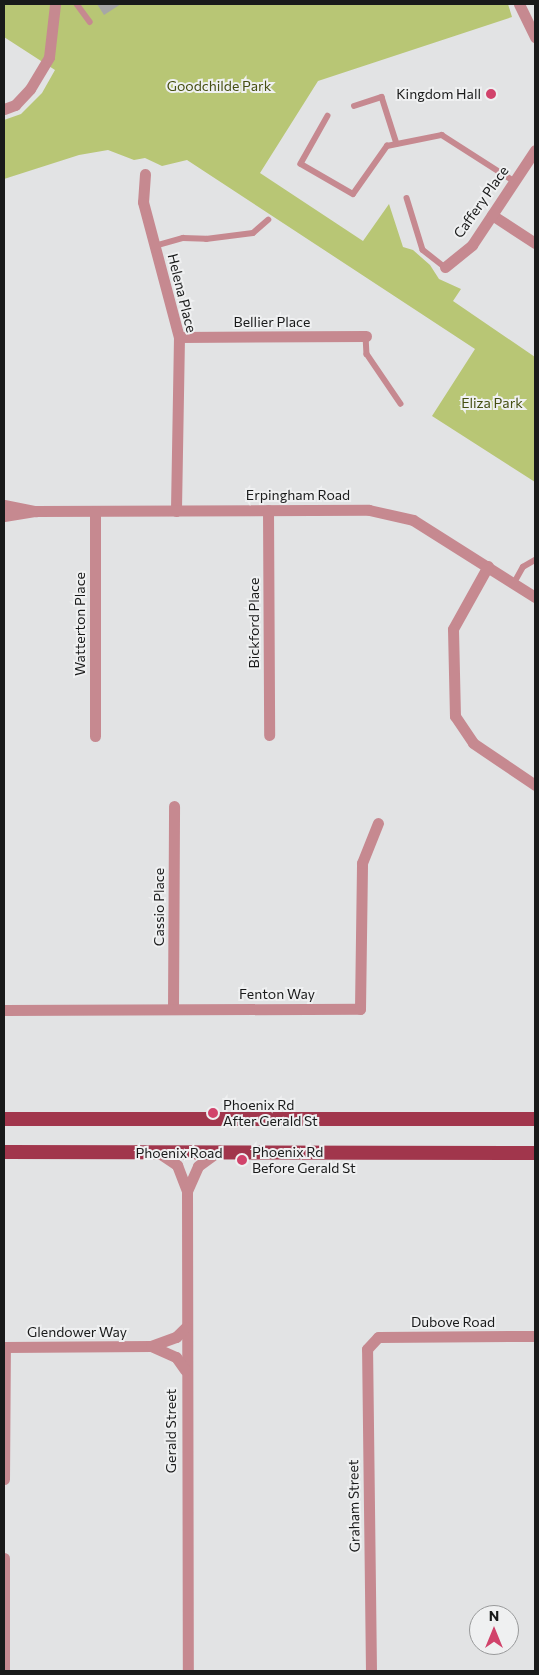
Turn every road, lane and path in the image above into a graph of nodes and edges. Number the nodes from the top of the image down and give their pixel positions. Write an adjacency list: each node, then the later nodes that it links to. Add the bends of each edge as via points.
1 (55, 4): 7 (street, via 49,57 30,89 15,104)
2 (78, 4): 4 (lane)
3 (519, 4): 5 (street)
4 (90, 22)
5 (535, 37)
6 (354, 106): 9 (lane, via 382,97)
7 (4, 109)
8 (328, 116): 9 (lane, via 301,164 353,194 387,146)
9 (397, 144): 12 (lane, via 442,135)
10 (535, 150): 12 (street, Caffery Place)
11 (145, 174): 17 (street, Helena Place, via 143,202)
12 (514, 181): 14 (street, Caffery Place)
13 (407, 198): 18 (lane, via 423,250)
14 (492, 216): 16 (street); 18 (street, Caffery Place, via 472,245)
15 (268, 220): 17 (lane, via 253,233 206,239 183,238)
16 (535, 243)
17 (155, 246): 20 (street, Helena Place)
18 (446, 267)
19 (366, 336): 20 (street, Bellier Place); 21 (lane, via 368,354)
20 (179, 337): 26 (street, Helena Place)
21 (401, 404)
22 (4, 505): 24 (street, Erpingham Road)
23 (268, 510): 26 (street, Erpingham Road); 29 (street, Erpingham Road, via 368,510 413,520); 32 (street, Bickford Place)
24 (36, 511): 25 (street, Erpingham Road); 27 (street, Erpingham Road)
25 (95, 511): 26 (street, Erpingham Road); 33 (street, Watterton Place)
26 (176, 511)
27 (4, 516)
28 (535, 560): 30 (lane)
29 (488, 566): 30 (street, Erpingham Road); 34 (street, via 453,629 455,716 472,743)
30 (514, 582): 31 (street, Erpingham Road)
31 (535, 597)
32 (269, 735)
33 (95, 736)
34 (535, 785)
35 (174, 806): 37 (street, Cassio Place)
36 (378, 823): 37 (street, Fenton Way, via 362,863 360,1009)
37 (173, 1009): 38 (street, Fenton Way)
38 (4, 1010)
39 (4, 1119): 40 (main road)
40 (535, 1119)
41 (4, 1152): 42 (main road, Phoenix Road)
42 (159, 1153): 43 (main road, Phoenix Road); 45 (street, Gerald Street, via 177,1165)
43 (216, 1153): 44 (main road, Phoenix Road); 45 (street, Gerald Street, via 198,1166)
44 (535, 1153)
45 (187, 1191): 46 (street, Gerald Street)
46 (186, 1327): 49 (street, Glendower Way, via 176,1337); 51 (street, Gerald Street)
47 (535, 1336): 48 (street, Dubove Road, via 378,1337)
48 (373, 1344): 56 (street, Graham Street, via 368,1350)
49 (151, 1346): 50 (street, Glendower Way); 51 (street, Glendower Way, via 181,1361)
50 (4, 1347): 52 (street)
51 (186, 1374): 55 (street, Gerald Street)
52 (4, 1479)
53 (4, 1558): 54 (street)
54 (4, 1671)
55 (188, 1671)
56 (371, 1671)

